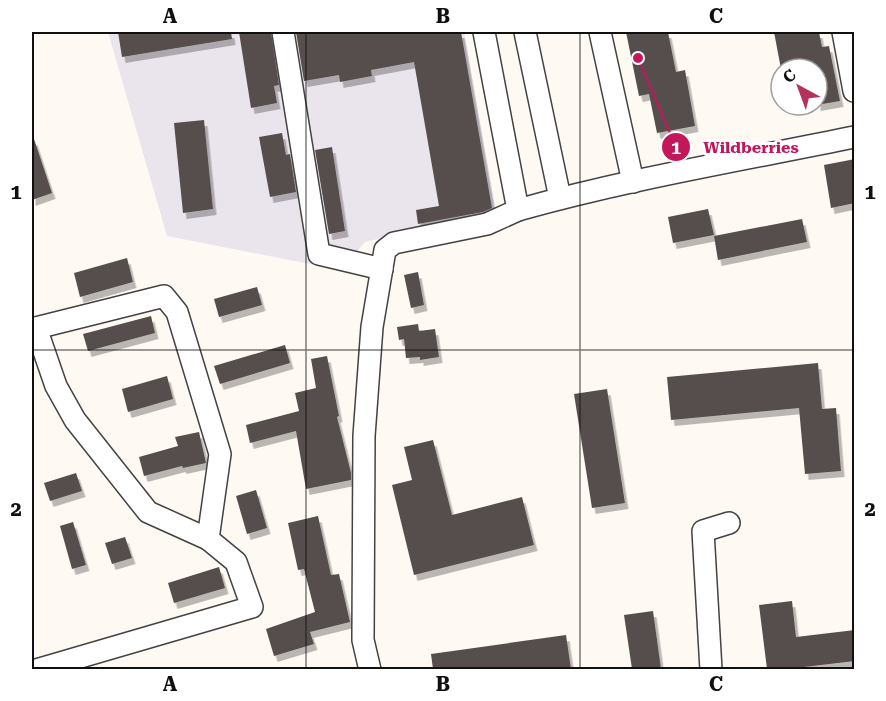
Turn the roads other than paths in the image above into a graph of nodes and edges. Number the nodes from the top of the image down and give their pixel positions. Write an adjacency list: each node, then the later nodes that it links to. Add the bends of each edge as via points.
1 (283, 32): 11 (street, via 319,254)
2 (484, 32): 10 (street)
3 (525, 32): 9 (street)
4 (600, 32): 8 (street)
5 (843, 32): 6 (street)
6 (855, 91)
7 (855, 136): 8 (street)
8 (633, 182): 9 (street)
9 (560, 198): 10 (street)
10 (518, 210): 11 (street, via 487,224 394,243 385,250)
11 (382, 268): 16 (street, via 372,327 364,436 363,640)
12 (34, 328): 14 (street, via 56,386 75,420 148,512); 14 (street, via 164,296 177,312 220,454)
13 (729, 523): 17 (street, via 703,531)
14 (208, 539): 15 (street, via 236,562 252,607)
15 (36, 669)
16 (370, 669)
17 (711, 669)

